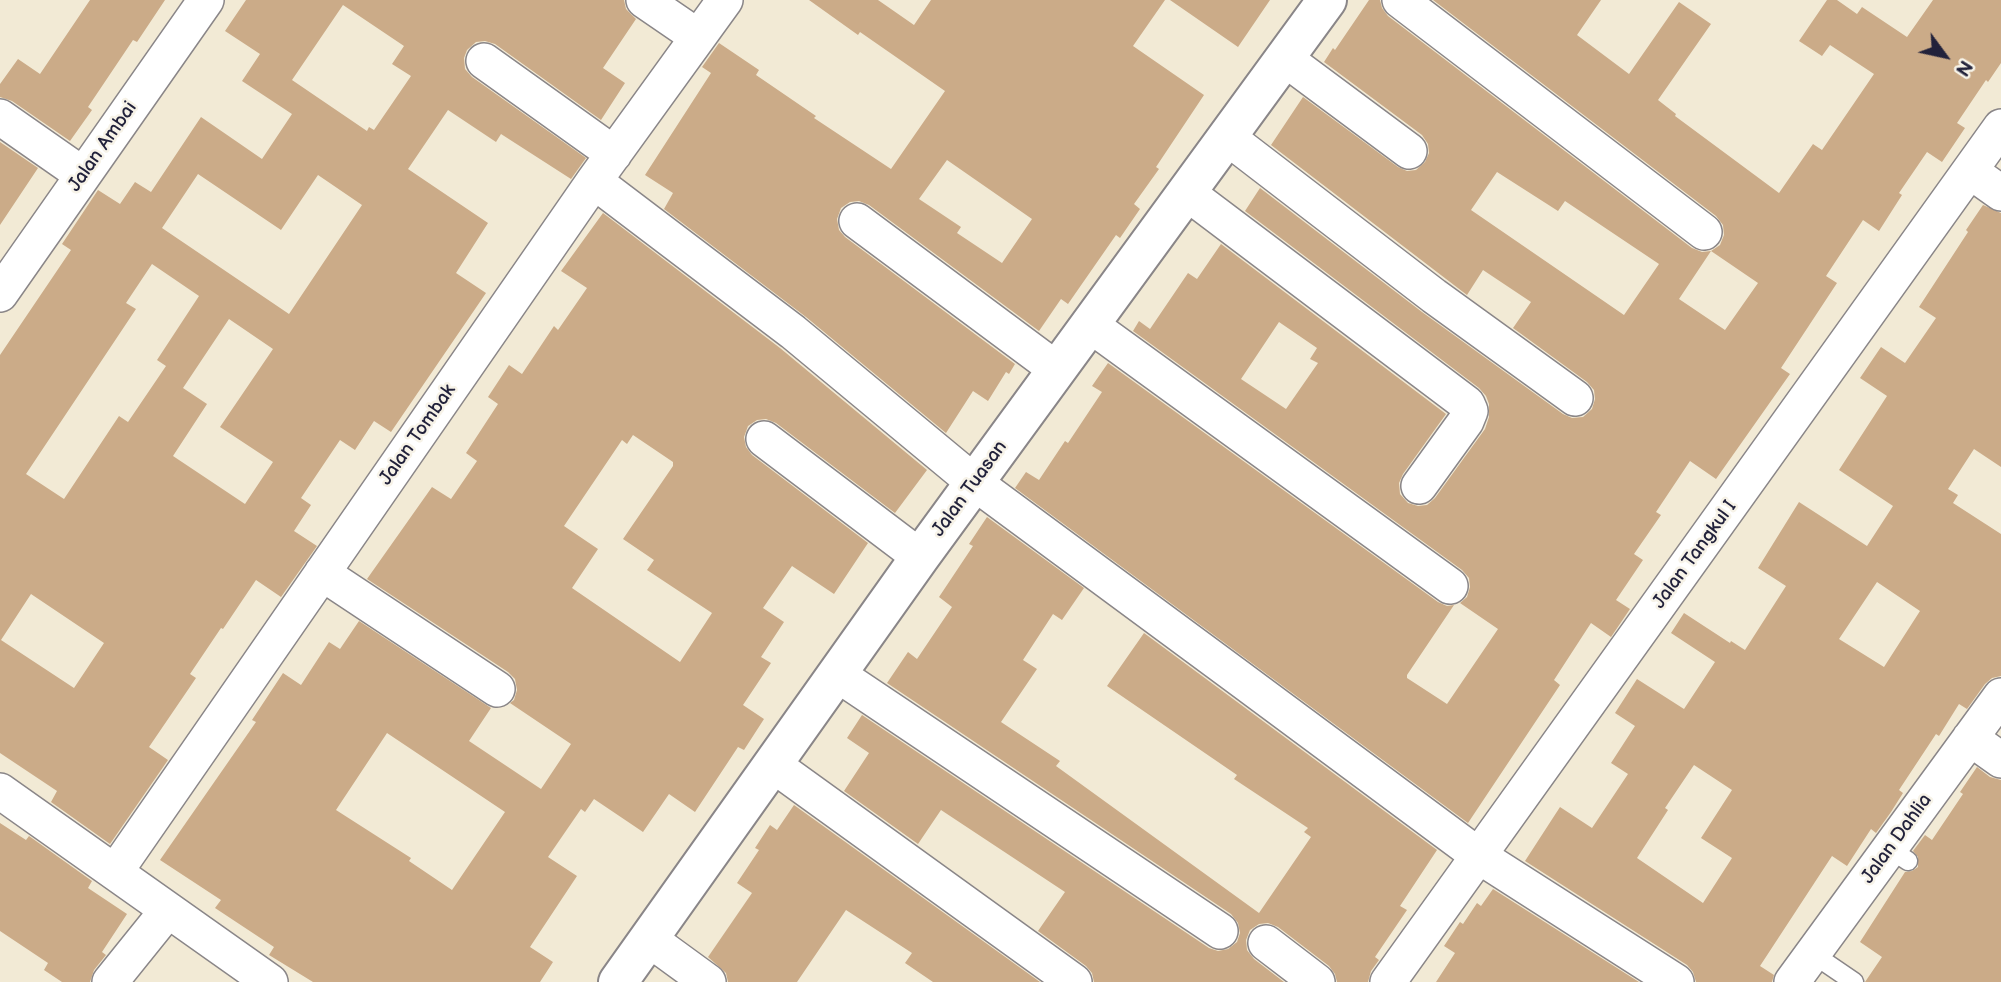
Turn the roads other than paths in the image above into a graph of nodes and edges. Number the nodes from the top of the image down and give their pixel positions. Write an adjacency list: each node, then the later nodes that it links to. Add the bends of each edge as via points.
1 (206, 0): 15 (street, Jalan Ambai)
2 (645, 0): 6 (street)
3 (725, 0): 6 (street, Jalan Tombak)
4 (1327, 0): 7 (street, Jalan Tuasan)
5 (1400, 0): 19 (street)
6 (698, 37): 13 (street, Jalan Tombak)
7 (1284, 58): 11 (street, Jalan Tuasan); 12 (street)
8 (484, 61): 13 (street)
9 (0, 117): 15 (street)
10 (2001, 127): 14 (street, Jalan Tangkul I)
11 (1227, 137): 16 (street, Jalan Tuasan); 23 (street)
12 (1409, 151)
13 (604, 167): 25 (street); 28 (street, Jalan Tombak)
14 (1970, 172): 17 (street); 37 (street, Jalan Tangkul I)
15 (83, 175): 20 (street, Jalan Ambai)
16 (1186, 192): 21 (street, Jalan Tuasan); 26 (street, via 1467,404 1466,421)
17 (2001, 193)
18 (857, 221): 22 (street)
19 (1704, 232)
20 (0, 294)
21 (1089, 324): 22 (street, Jalan Tuasan); 29 (street)
22 (1056, 369): 25 (street, Jalan Tuasan)
23 (1575, 398)
24 (764, 439): 27 (street)
25 (975, 483): 27 (street, Jalan Tuasan); 37 (street)
26 (1419, 486)
27 (920, 557): 30 (street, Jalan Tuasan)
28 (322, 573): 31 (street); 38 (street, Jalan Tombak)
29 (1450, 586)
30 (837, 674): 35 (street, Jalan Tuasan); 40 (street)
31 (497, 689)
32 (2001, 696): 33 (street, Jalan Dahlia)
33 (1970, 738): 34 (street); 43 (street, Jalan Dahlia, via 1899,855)
34 (2001, 760)
35 (772, 764): 41 (street, Jalan Tuasan); 48 (street)
36 (0, 791): 38 (street)
37 (1479, 856): 50 (street, Jalan Tangkul I); 51 (street)
38 (115, 872): 39 (street)
39 (168, 910): 44 (street); 45 (street)
40 (1220, 931)
41 (649, 939): 46 (street, Jalan Tuasan); 47 (street)
42 (1266, 943): 49 (street)
43 (1812, 954): 52 (street, Jalan Dahlia); 53 (lane)
44 (110, 982)
45 (270, 982)
46 (618, 982)
47 (708, 982)
48 (1074, 982)
49 (1317, 982)
50 (1388, 982)
51 (1676, 982)
52 (1792, 982)
53 (1854, 982)

